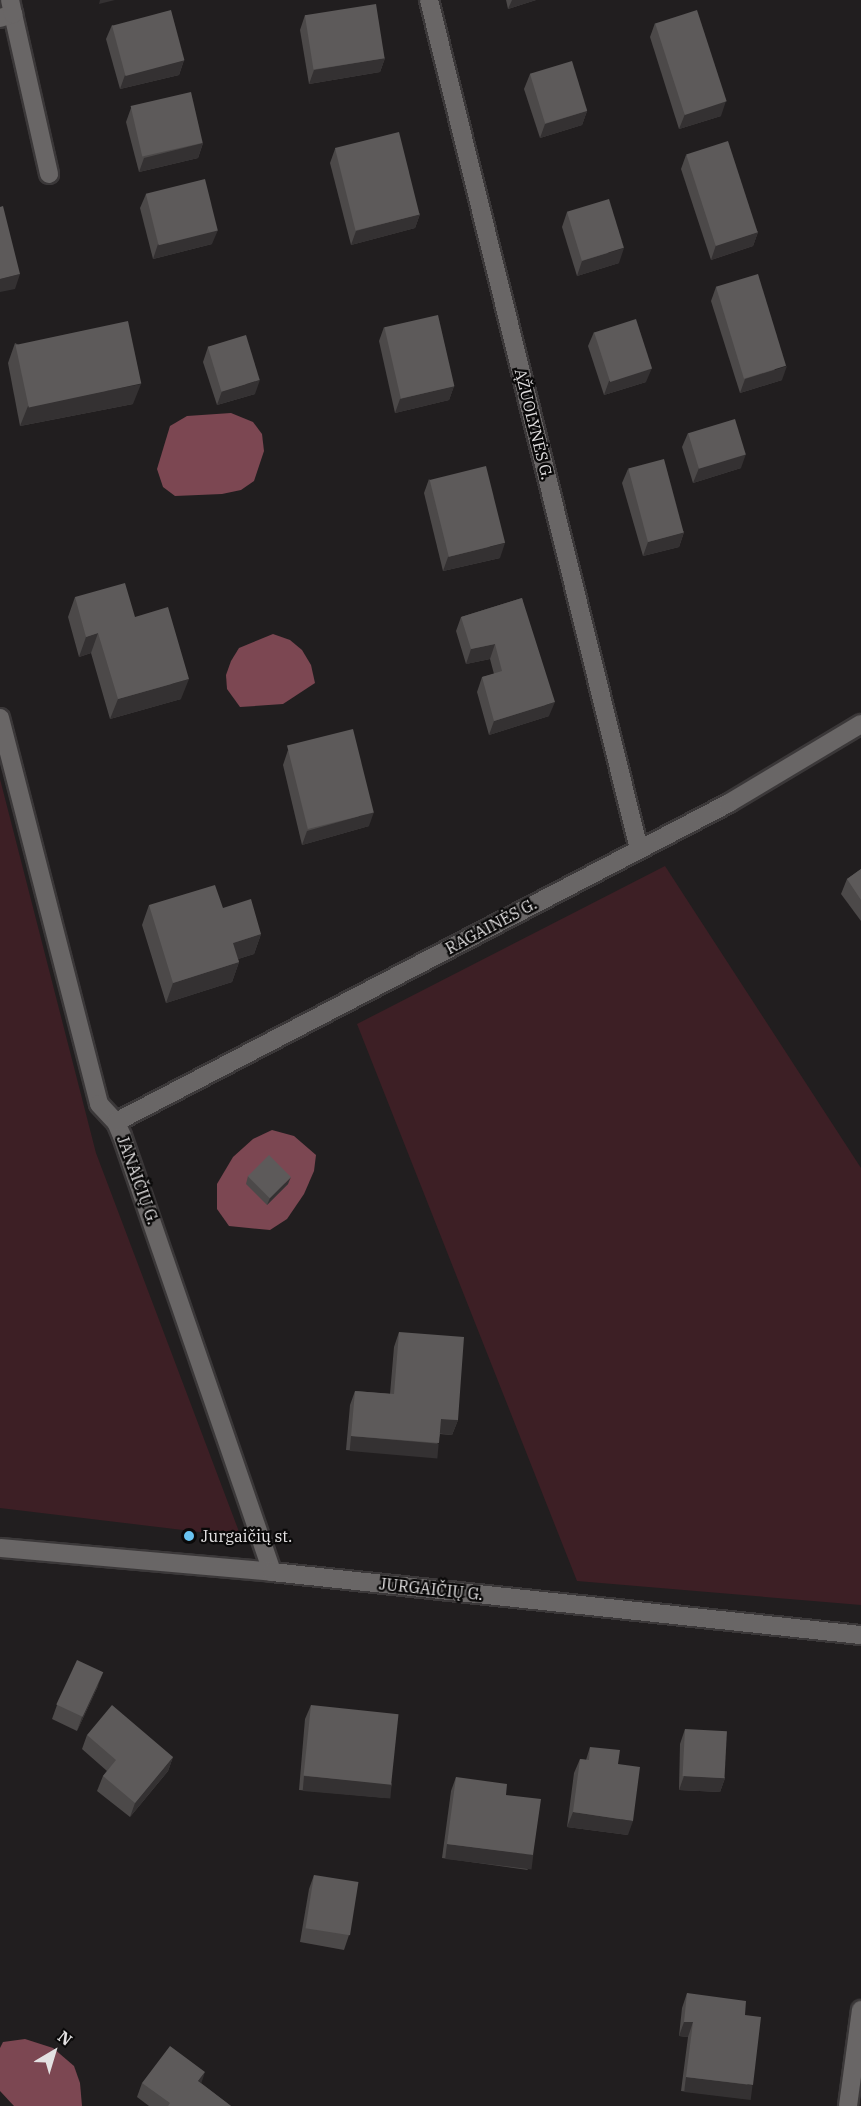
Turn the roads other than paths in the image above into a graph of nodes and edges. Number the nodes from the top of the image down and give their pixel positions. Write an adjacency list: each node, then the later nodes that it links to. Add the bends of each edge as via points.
1 (429, 0): 6 (street, ĄŽUOLYNĖS G.)
2 (8, 11): 3 (street)
3 (49, 174)
4 (0, 718): 7 (street, JANAIČIŲ G., via 87,1063 99,1104)
5 (861, 724): 6 (street, RAGAINĖS G., via 729,803)
6 (639, 849): 7 (street, RAGAINĖS G.)
7 (117, 1122): 9 (street, JANAIČIŲ G.)
8 (0, 1548): 9 (street, JURGAIČIŲ G.)
9 (272, 1572): 10 (street, JURGAIČIŲ G.)
10 (861, 1635)
11 (861, 2010): 12 (street)
12 (848, 2106)

